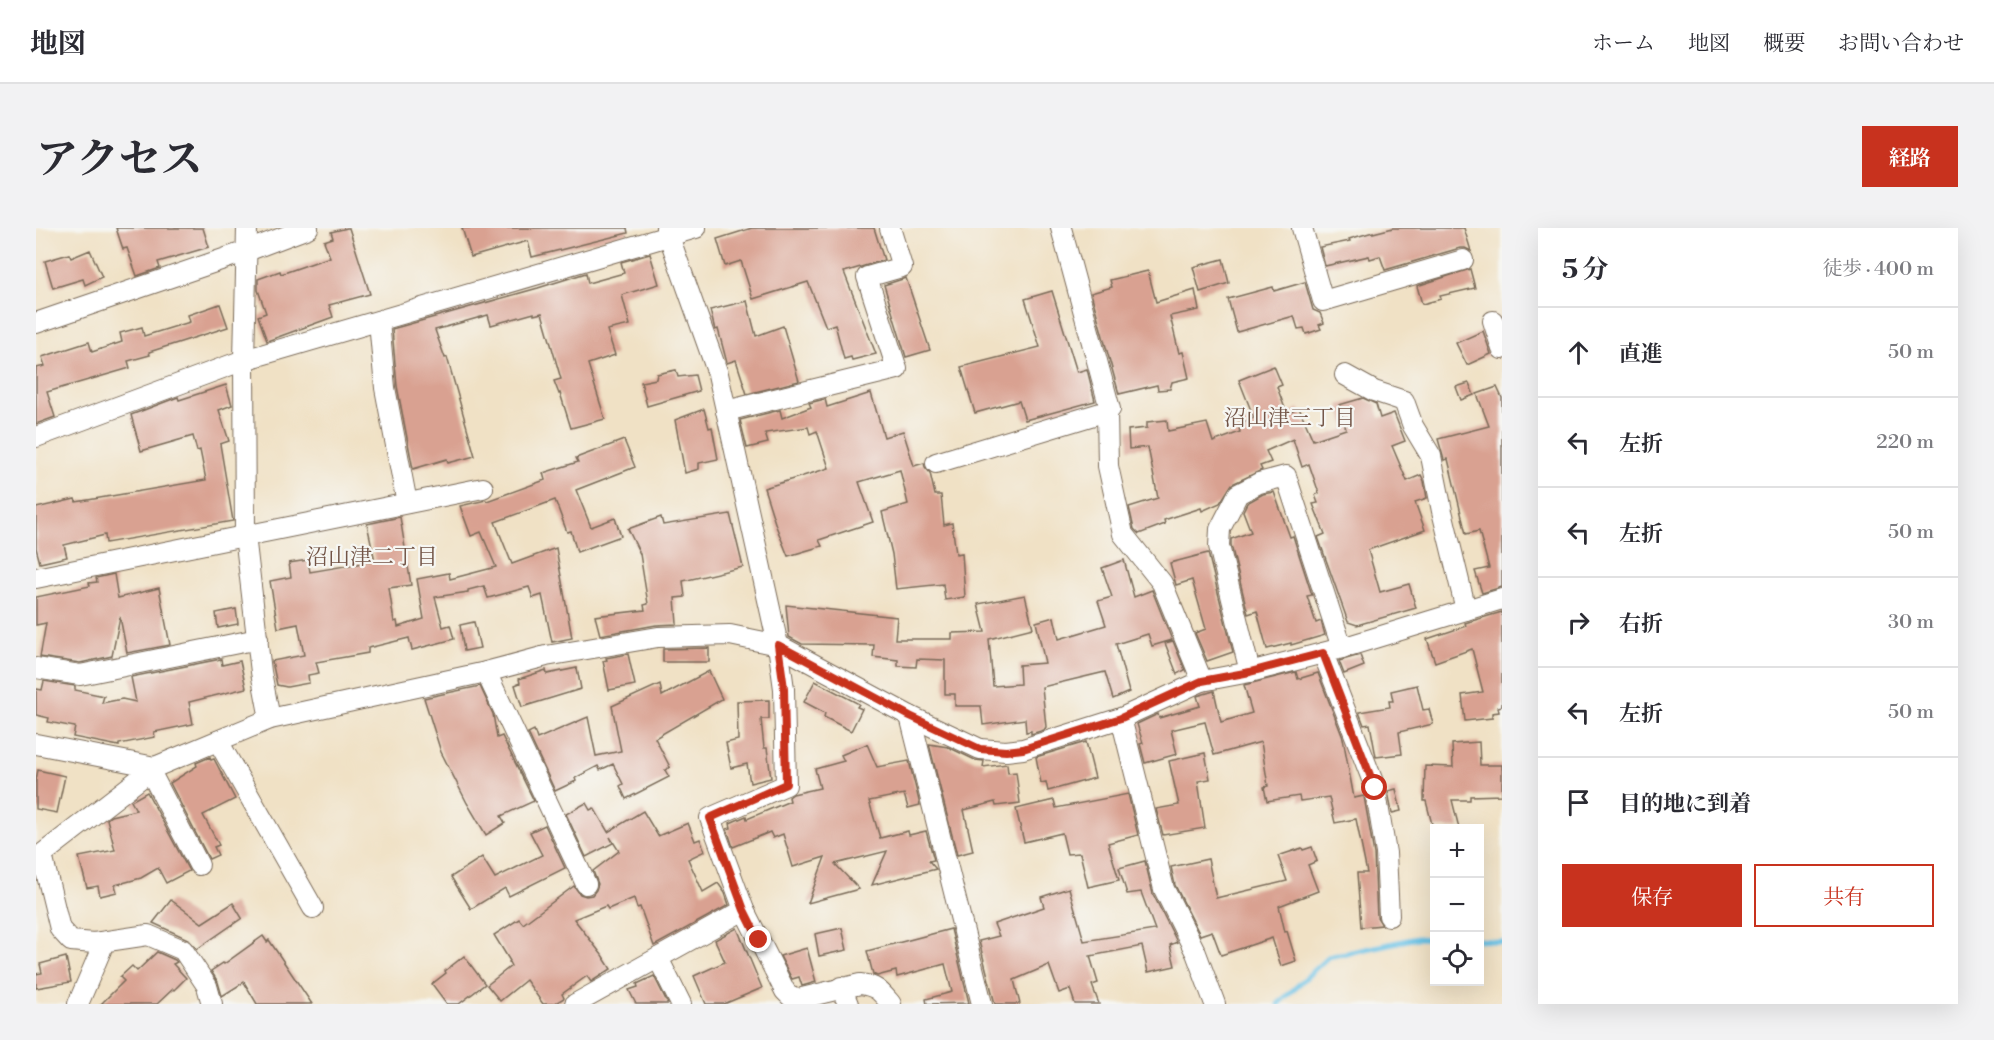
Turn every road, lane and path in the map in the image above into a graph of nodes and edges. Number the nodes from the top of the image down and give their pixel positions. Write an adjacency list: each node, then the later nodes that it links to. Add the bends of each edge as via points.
1 (248, 228): 8 (street)
2 (308, 228): 8 (street)
3 (696, 228): 7 (street)
4 (890, 228): 16 (street, via 902,267 867,277 897,369)
5 (1060, 228): 17 (street, via 1110,409)
6 (1302, 228): 9 (street, via 1323,301)
7 (668, 232): 10 (street); 16 (street, via 718,374)
8 (247, 251): 12 (street); 14 (street)
9 (1463, 260)
10 (379, 321): 14 (street); 21 (street, via 385,388)
11 (1492, 321): 13 (street)
12 (36, 323)
13 (1502, 349)
14 (244, 360): 18 (street); 22 (street)
15 (1345, 375): 25 (street, via 1404,401 1431,456)
16 (726, 411): 27 (street)
17 (1107, 411): 19 (street); 33 (street, via 1108,466 1123,534 1162,583)
18 (36, 437)
19 (936, 463)
20 (483, 488): 21 (street)
21 (407, 503): 22 (street)
22 (245, 535): 23 (street); 26 (street)
23 (36, 578)
24 (1502, 599): 25 (street)
25 (1466, 610): 28 (street)
26 (258, 639): 30 (street, via 80,675); 36 (street)
27 (778, 645): 31 (street, via 730,635 658,637 546,656); 34 (street); 44 (street, via 784,688 786,784 710,818)
28 (1342, 648): 29 (street); 32 (street, via 1286,476 1259,483 1238,494 1220,530 1219,546)
29 (1323, 653): 32 (street); 45 (street, via 1375,788 1386,853)
30 (36, 668)
31 (486, 672): 36 (street); 42 (street)
32 (1250, 672): 33 (street)
33 (1202, 681): 35 (street)
34 (910, 716): 35 (street, via 980,749 1006,751); 55 (street)
35 (1121, 718): 56 (street, via 1164,889 1196,953)
36 (270, 719): 37 (street)
37 (218, 741): 39 (street); 43 (street)
38 (36, 744): 39 (street)
39 (152, 769): 40 (street); 41 (street)
40 (39, 857): 46 (street, via 60,929 71,941)
41 (199, 865)
42 (586, 884)
43 (313, 908)
44 (744, 910): 47 (street); 49 (street, via 785,991)
45 (1389, 916)
46 (102, 942): 50 (street); 51 (street, via 148,935 183,950 207,986)
47 (658, 958): 52 (street); 53 (street)
48 (845, 996): 49 (street); 54 (street, via 860,984 872,985)
49 (795, 1002)
50 (78, 1004)
51 (212, 1004)
52 (575, 1004)
53 (681, 1004)
54 (891, 1004)
55 (982, 1004)
56 (1215, 1004)

